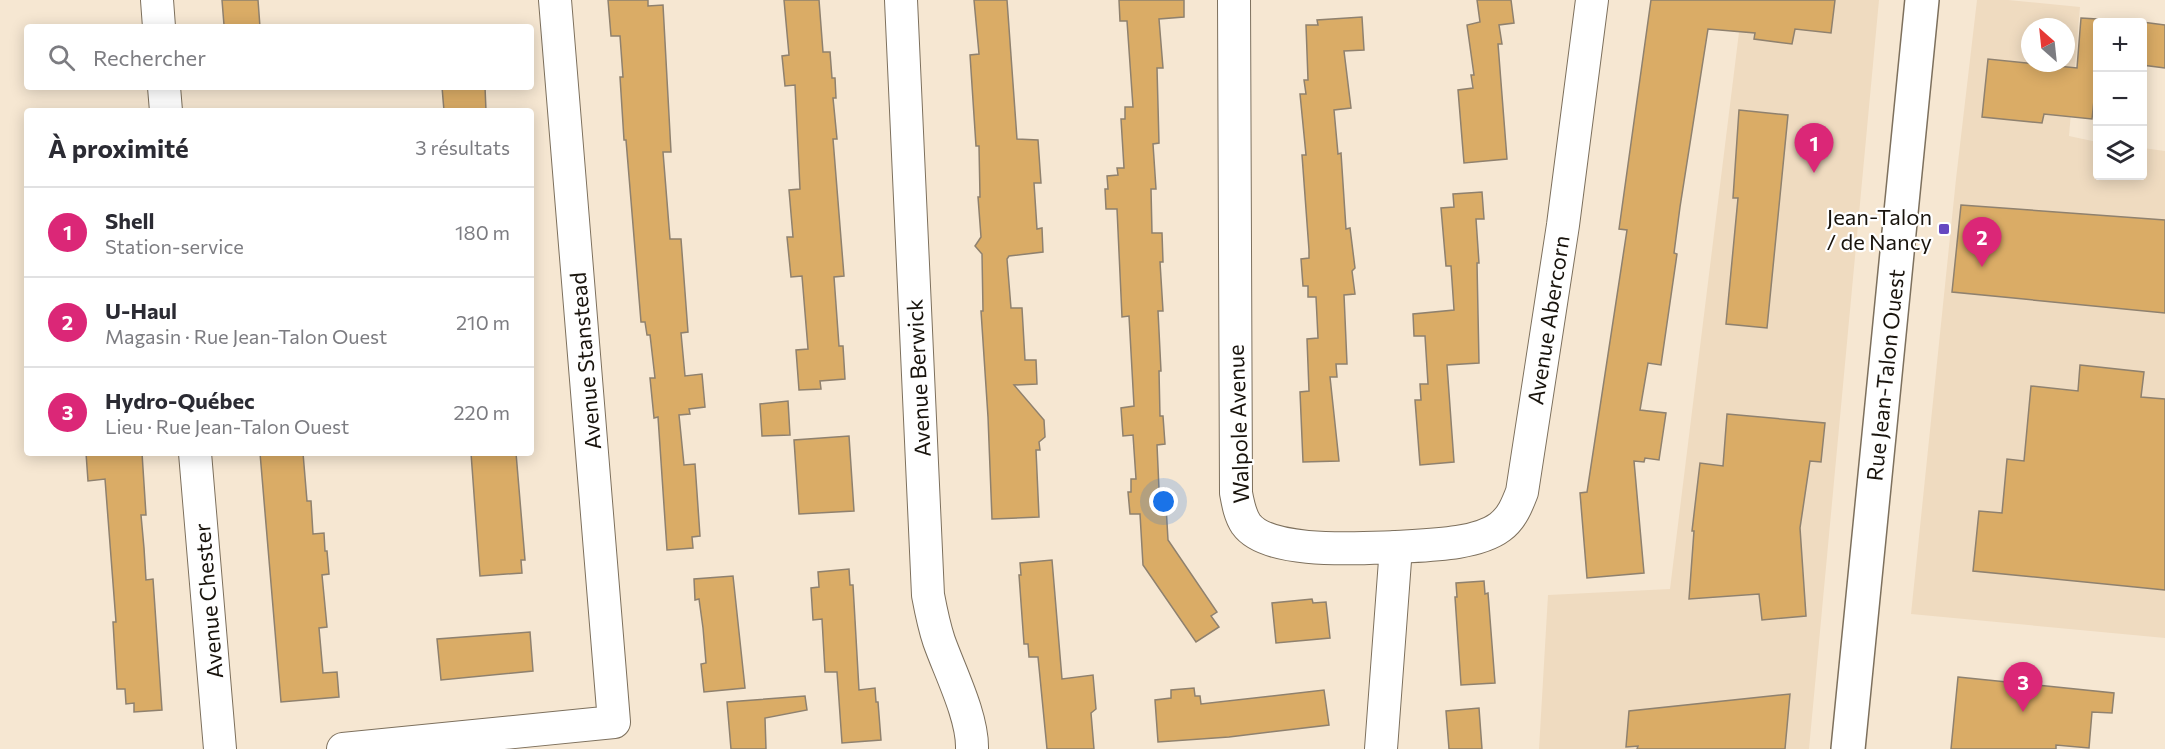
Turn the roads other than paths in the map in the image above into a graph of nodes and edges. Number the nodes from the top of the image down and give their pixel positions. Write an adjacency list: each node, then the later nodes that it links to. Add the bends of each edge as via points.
1 (157, 0): 7 (street)
2 (555, 0): 13 (street, Avenue Stanstead, via 614,723)
3 (901, 0): 14 (street, Avenue Berwick, via 928,595 938,639 968,720)
4 (1234, 0): 11 (street, Walpole Avenue, via 1236,493 1240,512 1247,526 1261,537 1283,544)
5 (1592, 0): 11 (street, Avenue Abercorn, via 1522,492 1510,518 1499,528 1446,543)
6 (1922, 0): 16 (main road, Rue Jean-Talon Ouest)
7 (159, 24)
8 (164, 90): 9 (street)
9 (166, 108)
10 (195, 456): 12 (street, Avenue Chester)
11 (1396, 547): 15 (street)
12 (220, 749)
13 (343, 749)
14 (972, 749)
15 (1381, 749)
16 (1848, 749)

